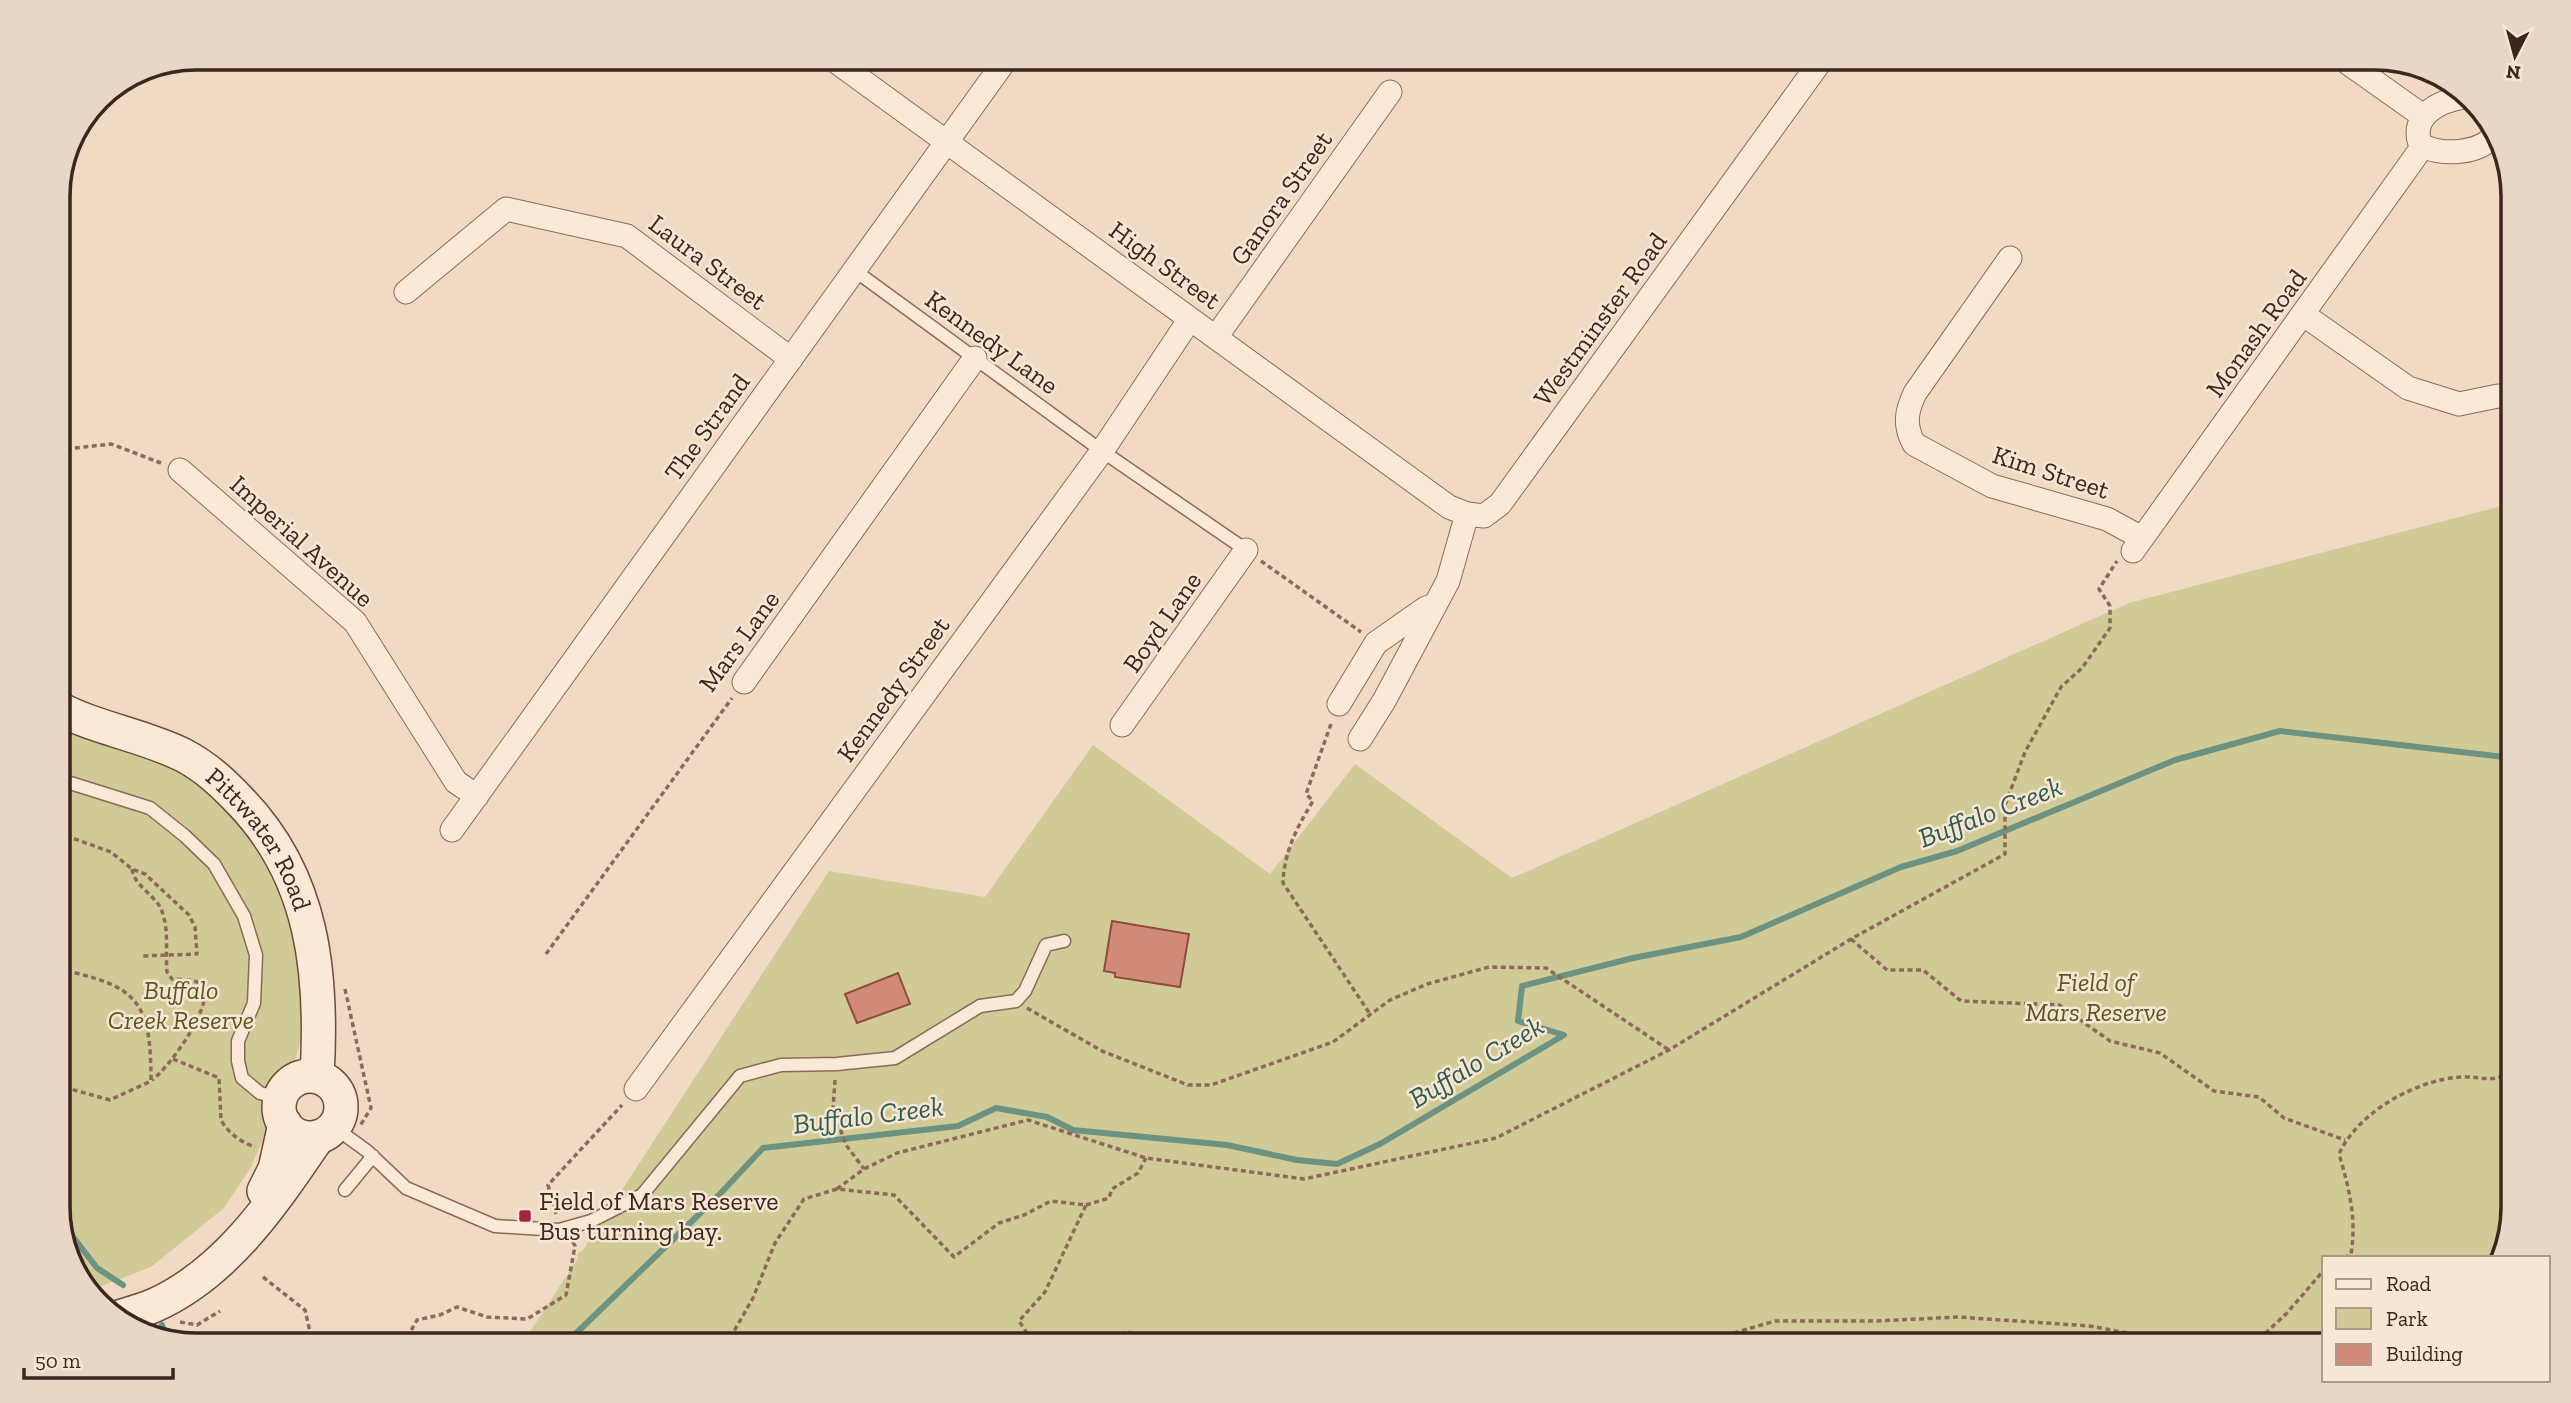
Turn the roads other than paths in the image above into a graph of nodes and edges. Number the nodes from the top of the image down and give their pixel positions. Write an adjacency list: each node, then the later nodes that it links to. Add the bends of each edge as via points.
1 (848, 70): 8 (street, High Street)
2 (998, 70): 8 (street, The Strand)
3 (1814, 70): 22 (street, Westminster Road, via 1500,504 1484,516)
4 (2358, 70): 7 (street)
5 (1390, 92): 16 (street, Ganora Street)
6 (2456, 100): 7 (street)
7 (2424, 116): 10 (street, via 2417,133)
8 (948, 141): 12 (street, The Strand); 15 (street, High Street)
9 (2489, 142): 10 (street, via 2471,150 2433,152)
10 (2423, 146): 14 (street, Monash Road)
11 (2010, 258): 23 (street, Kim Street, via 1915,393 1907,411 1907,431 1914,444 1992,486 2107,519)
12 (855, 270): 17 (lane, Kennedy Lane); 18 (street, The Strand)
13 (406, 292): 18 (street, Laura Street, via 506,209 627,236)
14 (2304, 315): 19 (street, via 2408,388 2459,404); 23 (street, Monash Road)
15 (1190, 319): 16 (street, High Street); 20 (street, Kennedy Street)
16 (1216, 337): 22 (street, High Street, via 1449,507)
17 (975, 358): 20 (lane, Kennedy Lane); 26 (street, Mars Lane)
18 (791, 359): 32 (street, The Strand)
19 (2498, 396)
20 (1102, 451): 24 (lane); 36 (street, Kennedy Street)
21 (180, 470): 32 (street, Imperial Avenue, via 355,622 456,782)
22 (1467, 514): 25 (street, via 1448,581)
23 (2137, 545)
24 (1246, 550): 29 (street, Boyd Lane)
25 (1435, 605): 27 (street, via 1377,643); 30 (street)
26 (744, 682)
27 (1339, 704)
28 (70, 714): 35 (main road, Pittwater Road, via 181,754 201,766 255,816 272,840 299,894 314,951 319,999)
29 (1122, 725)
30 (1360, 739)
31 (70, 783): 37 (lane, via 150,808 214,864 244,916 256,955 254,1003 238,1041 237,1061 242,1078)
32 (477, 796): 33 (street, The Strand)
33 (452, 830)
34 (1065, 941): 39 (lane, via 1046,945 1016,1001 980,1006 895,1058 781,1065 740,1076 642,1195 591,1221 562,1229 495,1226 406,1188)
35 (317, 1076): 37 (main road, via 291,1082); 38 (main road, via 333,1085 341,1111)
36 (636, 1089)
37 (282, 1111): 38 (main road, via 299,1136); 41 (main road, via 280,1154 269,1184 230,1233 179,1276)
38 (326, 1132): 39 (lane); 42 (main road, via 221,1261 191,1284)
39 (373, 1156): 40 (lane)
40 (345, 1190)
41 (119, 1306)
42 (129, 1314)

